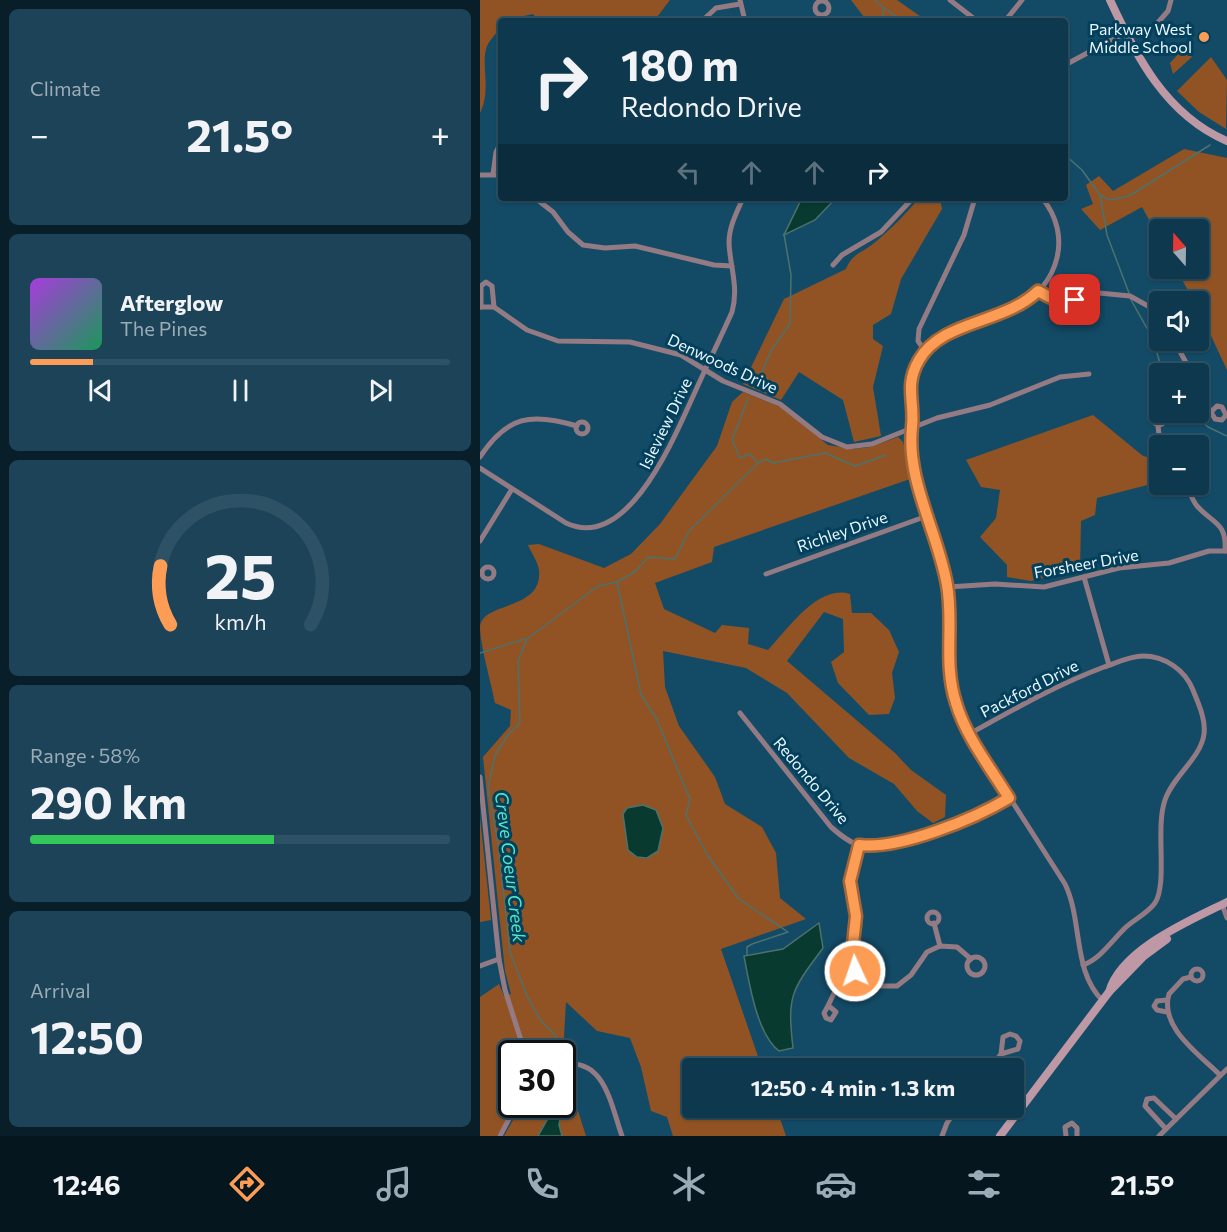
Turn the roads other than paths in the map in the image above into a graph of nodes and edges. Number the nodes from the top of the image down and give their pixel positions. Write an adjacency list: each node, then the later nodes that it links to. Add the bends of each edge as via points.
1 (950, 0): 10 (street)
2 (1022, 0): 11 (street)
3 (1110, 0): 12 (main road)
4 (1171, 0): 12 (street, via 1168,11 1155,26)
5 (740, 2): 7 (street, via 716,8); 8 (street)
6 (818, 14): 9 (street)
7 (705, 18)
8 (744, 18)
9 (815, 18)
10 (973, 18)
11 (1007, 18)
12 (1125, 34): 13 (street); 14 (main road, via 1164,94 1197,123)
13 (1068, 63)
14 (1227, 141)
15 (498, 148): 16 (street)
16 (493, 174): 17 (street); 18 (street)
17 (480, 175)
18 (498, 175)
19 (539, 201): 25 (street, via 583,245 605,249 635,246)
20 (742, 201): 25 (street, Isleview Drive, via 730,232)
21 (910, 201): 24 (street, via 881,232 842,255)
22 (974, 201): 30 (street, via 964,235 919,329 918,340)
23 (1044, 201): 26 (street, via 1056,221 1060,248 1056,266)
24 (833, 265)
25 (732, 266): 31 (street, Isleview Drive, via 735,303)
26 (1038, 291): 29 (street, via 1064,301 1099,292 1130,296); 30 (street, via 1016,309 952,332)
27 (480, 307): 28 (street); 28 (street, via 481,286 488,282 493,289)
28 (494, 307): 31 (street, Denwoods Drive, via 542,337 645,344)
29 (1149, 307)
30 (925, 351): 37 (street, via 911,377)
31 (706, 368): 37 (street, Denwoods Drive, via 723,381 780,404 840,446 872,444); 41 (street, Isleview Drive, via 649,484 604,522 588,528 566,523)
32 (1089, 374): 37 (street, Denwoods Drive, via 1060,377 998,402)
33 (1209, 408): 34 (street)
34 (1212, 411)
35 (1158, 424): 38 (street)
36 (577, 426): 39 (street, via 551,419 521,420 495,436)
37 (912, 427): 43 (street, via 912,465)
38 (1159, 435)
39 (480, 457)
40 (480, 468): 41 (street)
41 (512, 489): 44 (street)
42 (1192, 495): 45 (street, via 1221,527)
43 (927, 516): 48 (street, Richley Drive); 50 (street)
44 (480, 541)
45 (1226, 551): 49 (street, Forsheer Drive, via 1119,568)
46 (480, 560): 47 (street)
47 (483, 567)
48 (766, 574)
49 (1084, 578): 50 (street, Forsheer Drive, via 1034,588 994,584); 51 (street)
50 (948, 587): 53 (street, via 950,678)
51 (1109, 665): 53 (street, Packford Drive, via 1058,685); 63 (street, Packford Drive, via 1142,656 1176,667 1190,684 1204,732 1199,748 1165,800 1155,903 1092,962)
52 (740, 713): 56 (street, Redondo Drive, via 831,827)
53 (969, 735): 55 (street)
54 (480, 777): 61 (street)
55 (1009, 798): 56 (street, via 980,813 891,845); 63 (street, via 1069,892)
56 (859, 845): 65 (street, via 850,881 856,916 852,953)
57 (1225, 903): 58 (street); 68 (main road, via 1144,956)
58 (1227, 918)
59 (934, 923): 60 (street)
60 (940, 946): 62 (street, via 957,947); 65 (street, via 927,952 911,975 897,986 873,986)
61 (500, 958): 64 (street); 71 (street, via 505,990)
62 (971, 958)
63 (1083, 965): 68 (street, via 1093,990)
64 (480, 966)
65 (855, 971): 69 (street, via 836,986)
66 (1191, 977): 67 (street, via 1177,984)
67 (1167, 1000): 70 (street); 70 (street, via 1155,1006)
68 (1103, 1001): 76 (main road)
69 (830, 1007)
70 (1167, 1012): 77 (street, via 1171,1024)
71 (521, 1040)
72 (1001, 1054): 73 (street)
73 (998, 1058)
74 (576, 1064): 83 (street, via 588,1066 598,1074)
75 (1227, 1069): 77 (street)
76 (1050, 1072): 85 (main road); 86 (main road)
77 (1220, 1075): 80 (street)
78 (510, 1118): 82 (street)
79 (950, 1118): 84 (street)
80 (1176, 1119): 81 (street); 81 (street, via 1154,1098 1147,1100 1145,1106)
81 (1166, 1129): 89 (street)
82 (500, 1136)
83 (622, 1136)
84 (942, 1136)
85 (1000, 1136)
86 (1006, 1136)
87 (1068, 1136): 88 (street); 88 (street, via 1065,1127 1072,1123)
88 (1078, 1136)
89 (1159, 1136)

